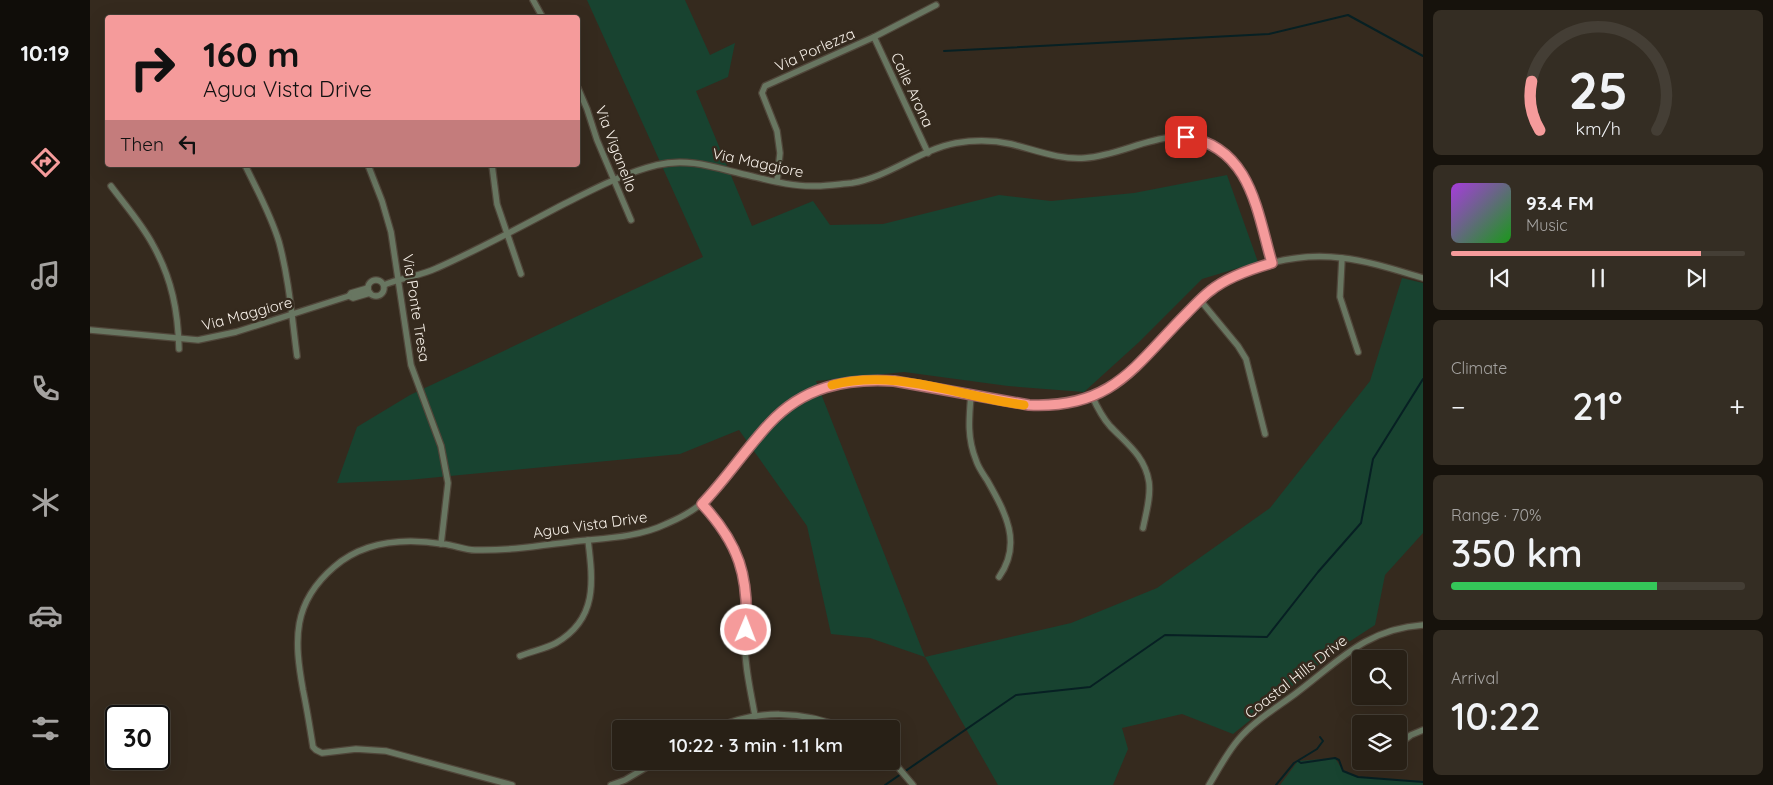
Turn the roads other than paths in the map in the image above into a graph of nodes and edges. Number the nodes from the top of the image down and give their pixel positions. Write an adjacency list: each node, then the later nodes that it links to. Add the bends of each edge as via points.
1 (533, 0): 3 (street)
2 (936, 5): 4 (street, Via Porlezza)
3 (541, 15)
4 (874, 37): 6 (street, Calle Arona); 11 (street, Via Porlezza, via 765,86 762,94 776,131 780,153)
5 (580, 93): 10 (street, Via Viganello)
6 (928, 153): 11 (street, Via Maggiore, via 879,176 854,182 815,186); 16 (street, Via Maggiore, via 955,144 992,141 1057,157 1082,158 1103,156 1166,137 1200,140 1226,154 1244,175)
7 (246, 167): 23 (street, via 279,242)
8 (369, 167): 19 (street, Via Ponte Tresa, via 385,211)
9 (492, 167): 14 (street, via 497,204)
10 (613, 180): 11 (street, Via Maggiore, via 656,166 682,162); 13 (street, Via Viganello); 14 (street, Via Maggiore)
11 (777, 181)
12 (111, 186): 25 (street, via 153,244 164,267 178,315)
13 (631, 220)
14 (508, 233): 17 (street); 19 (street, Via Maggiore, via 436,268)
15 (1342, 258): 16 (street, Agua Vista Drive); 18 (street, Agua Vista Drive); 27 (street, via 1340,297)
16 (1272, 263): 22 (street, Agua Vista Drive, via 1234,277)
17 (521, 274)
18 (1423, 278)
19 (399, 279): 20 (street, Via Maggiore); 35 (street, Via Ponte Tresa, via 411,365 441,446 448,482)
20 (384, 285): 21 (street, via 381,294 374,295); 21 (street, via 376,279 369,283)
21 (369, 290): 23 (street, Via Maggiore, via 351,293)
22 (1200, 300): 30 (street, Agua Vista Drive, via 1130,373); 31 (street, via 1246,359)
23 (293, 315): 25 (street, Via Maggiore, via 236,332 198,340); 28 (street)
24 (90, 330): 25 (street, Via Maggiore)
25 (179, 339): 26 (street)
26 (179, 348)
27 (1358, 352)
28 (297, 356)
29 (972, 395): 30 (street, Agua Vista Drive, via 1040,406); 32 (street, Agua Vista Drive, via 894,381 859,380 828,386 794,404 769,424); 36 (street, via 968,422 971,444 977,465 1006,516 1010,534 1008,559)
30 (1092, 396): 33 (street, via 1104,419 1134,449 1144,466 1149,482)
31 (1265, 434)
32 (702, 504): 34 (street, Agua Vista Drive, via 650,530); 39 (street, via 727,535 742,569 747,615 744,640)
33 (1144, 528)
34 (588, 540): 35 (street, Agua Vista Drive, via 503,550 472,550); 38 (street, via 592,585 588,607 581,620 561,640)
35 (441, 544): 46 (street, Agua Vista Drive, via 396,541 367,548 336,565 308,599 300,618 297,647 313,747 322,753 356,749 386,751)
36 (999, 577)
37 (1423, 625): 49 (street, Coastal Hills Drive, via 1386,632 1348,651 1248,730 1231,750)
38 (520, 656)
39 (755, 716): 40 (street); 41 (street, via 776,714)
40 (738, 720)
41 (821, 720)
42 (1423, 730): 43 (street)
43 (1407, 737)
44 (642, 770): 47 (street)
45 (900, 770): 48 (street)
46 (512, 785)
47 (611, 785)
48 (913, 785)
49 (1210, 785)

